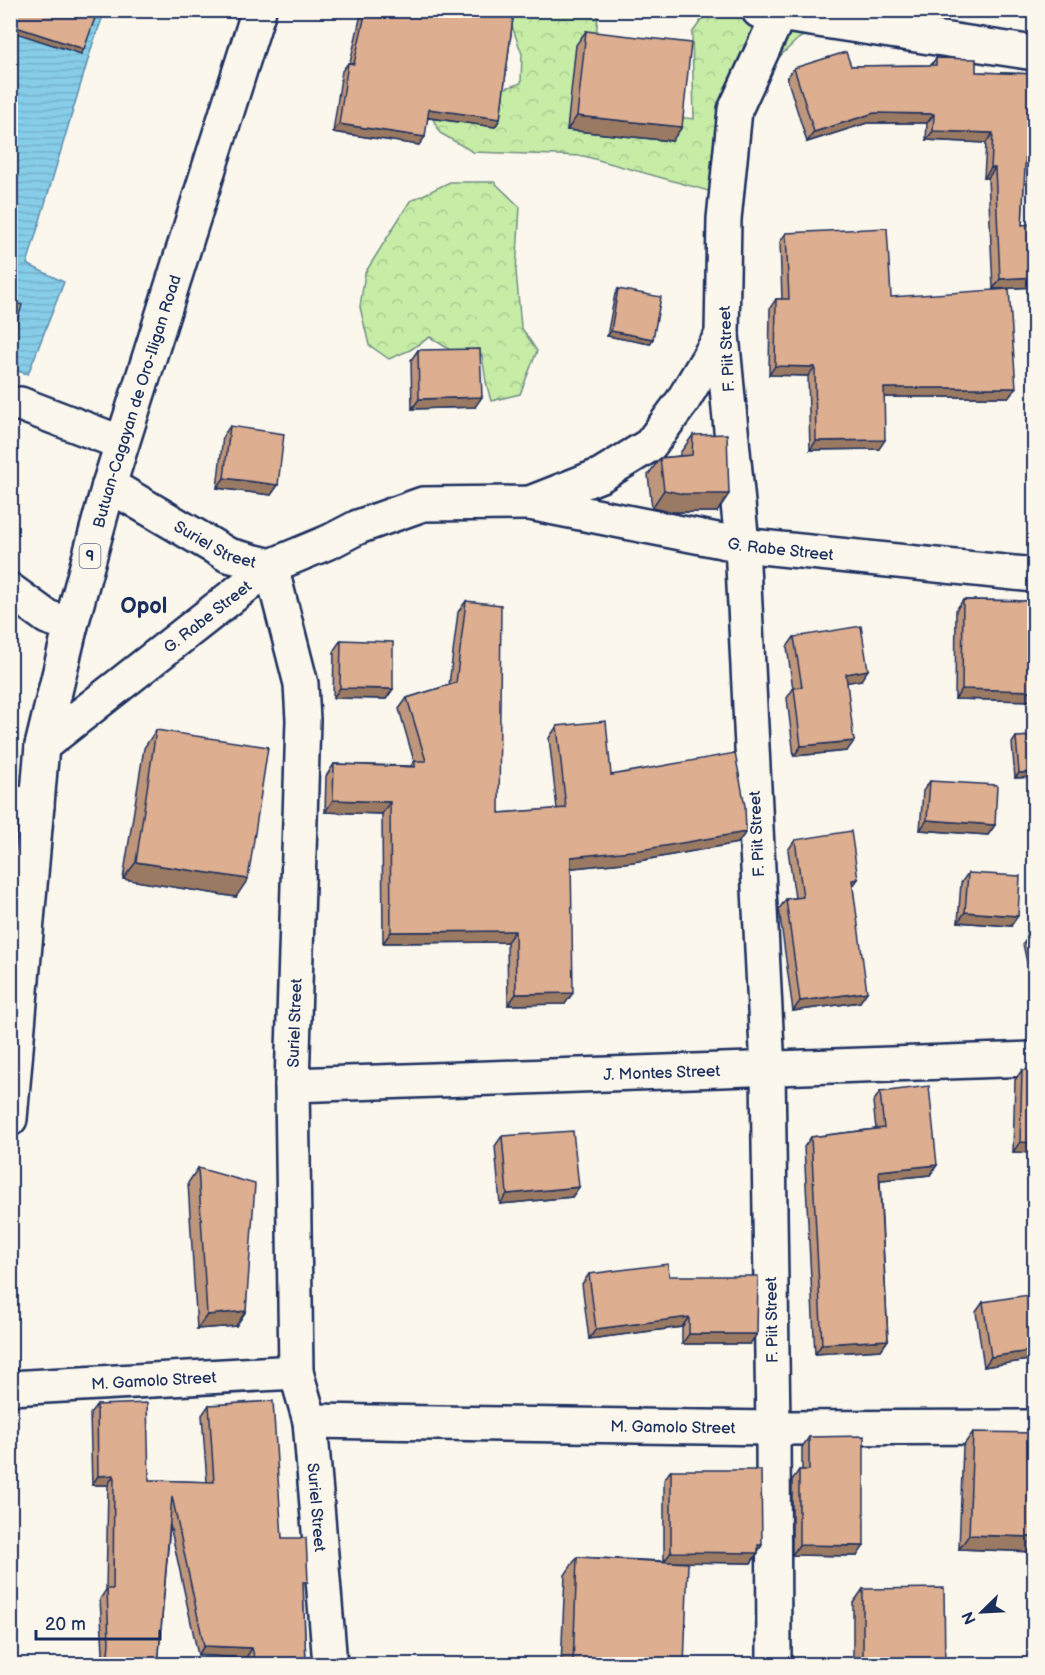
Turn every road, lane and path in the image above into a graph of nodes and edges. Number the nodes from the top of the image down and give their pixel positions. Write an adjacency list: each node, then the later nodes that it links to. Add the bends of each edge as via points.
1 (259, 10): 6 (main road, Butuan-Cagayan de Oro-Iligan Road / 9)
2 (768, 12): 3 (main road); 4 (main road, F. Piit Street, via 735,110 724,219)
3 (1035, 53)
4 (722, 335): 8 (main road, G. Rabe Street, via 682,402 650,445 601,475); 9 (main road, F. Piit Street)
5 (20, 404): 6 (main road)
6 (122, 443): 7 (main road, Butuan-Cagayan de Oro-Iligan Road / 9)
7 (109, 485): 10 (main road, Suriel Street, via 228,555); 14 (main road, Butuan-Cagayan de Oro-Iligan Road / 9)
8 (530, 503): 9 (main road, G. Rabe Street); 10 (main road, G. Rabe Street, via 423,504 358,527)
9 (742, 545): 11 (main road, G. Rabe Street); 18 (main road, F. Piit Street)
10 (271, 566): 15 (main road, G. Rabe Street); 19 (main road, Suriel Street, via 301,684 303,720)
11 (1035, 575)
12 (10, 590): 14 (main road)
13 (10, 621): 14 (main road, via 26,617)
14 (59, 621): 15 (main road, Butuan-Cagayan de Oro-Iligan Road / 9)
15 (42, 746): 16 (main road, Butuan-Cagayan de Oro-Iligan Road / 9)
16 (24, 804): 20 (main road, Butuan-Cagayan de Oro-Iligan Road / 9)
17 (1035, 1059): 18 (main road, J. Montes Street)
18 (768, 1070): 19 (main road, J. Montes Street); 25 (main road, F. Piit Street)
19 (291, 1085): 21 (main road, Suriel Street)
20 (10, 1119)
21 (296, 1372): 22 (main road, M. Gamolo Street); 23 (main road, Suriel Street)
22 (10, 1388)
23 (310, 1421): 25 (main road, M. Gamolo Street); 26 (main road, Suriel Street)
24 (1035, 1427): 25 (main road, M. Gamolo Street)
25 (773, 1428): 27 (main road, F. Piit Street)
26 (330, 1665)
27 (774, 1665)

